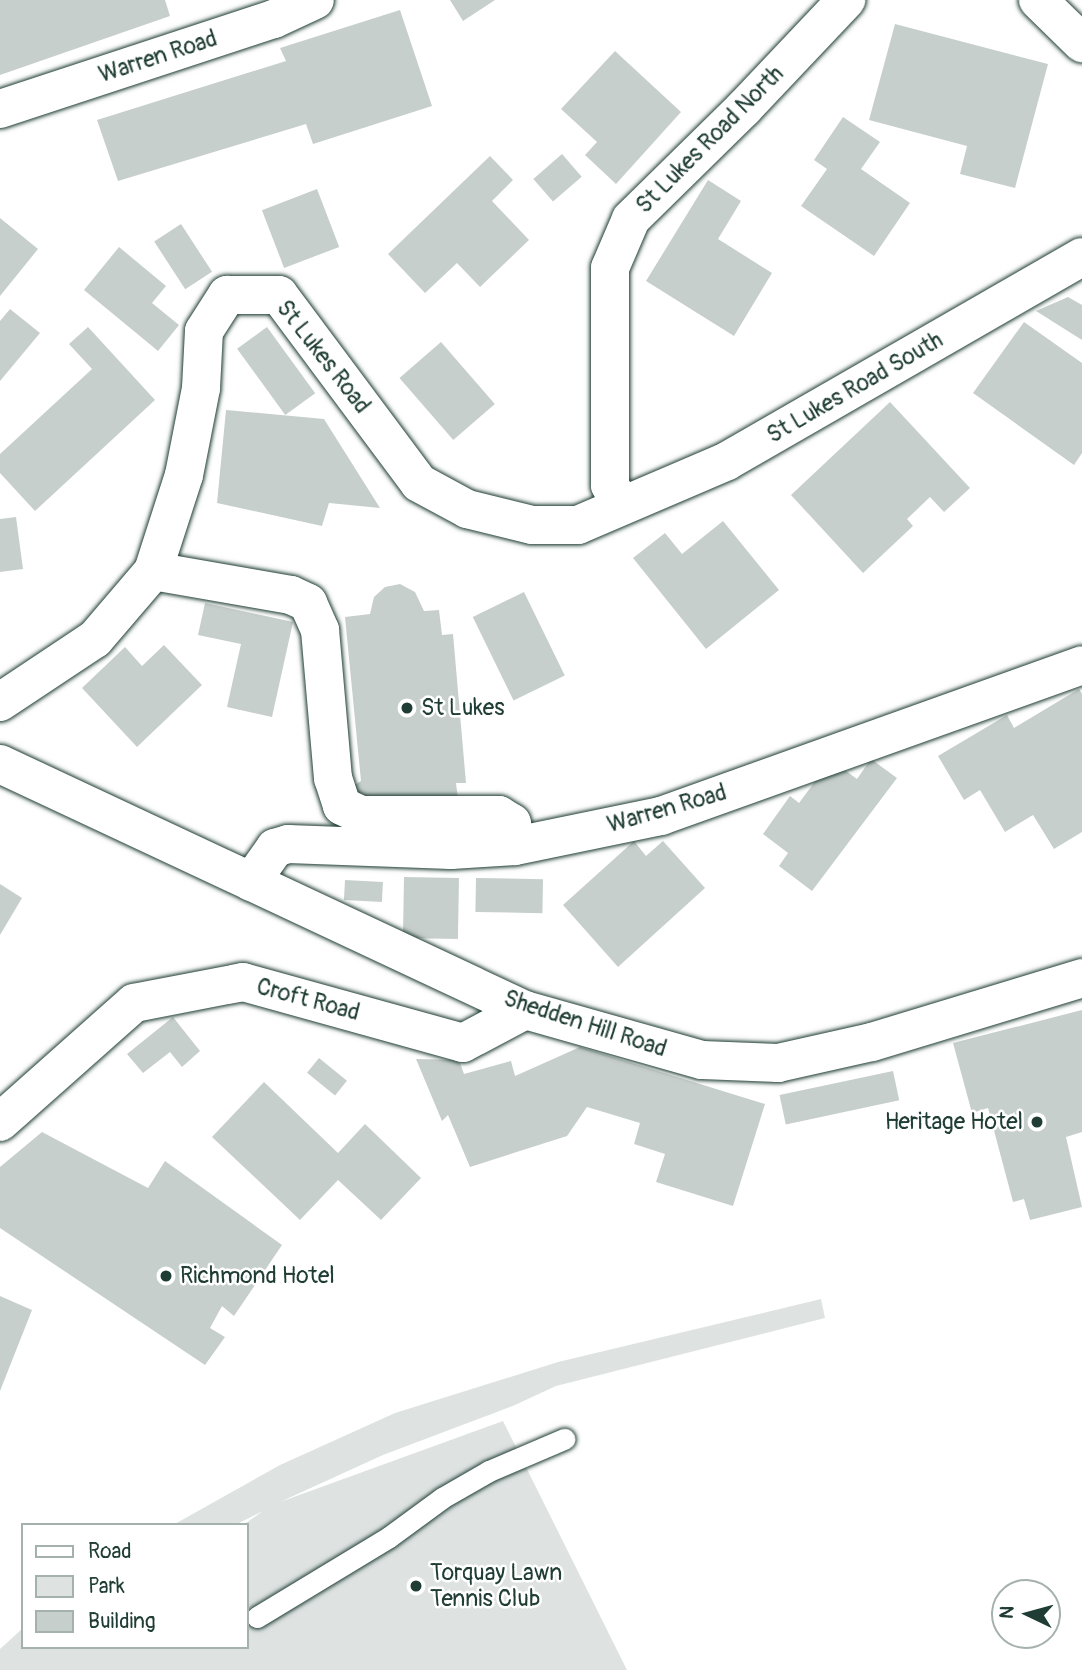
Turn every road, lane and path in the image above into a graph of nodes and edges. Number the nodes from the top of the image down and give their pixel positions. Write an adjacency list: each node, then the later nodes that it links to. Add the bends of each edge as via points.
1 (314, 0): 5 (street, Warren Road, via 274,19)
2 (846, 0): 7 (street, St Lukes Road North, via 631,219 610,268 610,485)
3 (1038, 0): 4 (street)
4 (1082, 43)
5 (0, 109)
6 (1082, 257): 7 (street, St Lukes Road South, via 727,461)
7 (621, 505): 8 (street, St Lukes Road, via 578,525 532,525 467,509 419,483 279,295 227,295 204,331 201,388 184,475)
8 (153, 571): 10 (street, St Lukes Road, via 95,639); 12 (street, via 291,595 308,603 320,629 333,778 342,806 361,815 499,815 512,823)
9 (1082, 666): 12 (street, Warren Road, via 661,816)
10 (0, 702)
11 (0, 764): 13 (street, Shedden Hill Road)
12 (514, 846): 13 (street, Warren Road, via 450,850 288,844 275,848)
13 (251, 882): 15 (street, Shedden Hill Road)
14 (1082, 978): 15 (street, Shedden Hill Road, via 872,1042 778,1063 702,1060)
15 (525, 1010): 16 (street, Croft Road, via 463,1043 243,982 134,1003)
16 (0, 1122)
17 (564, 1439): 18 (lane, via 489,1471 442,1498 389,1537)
18 (257, 1617)

